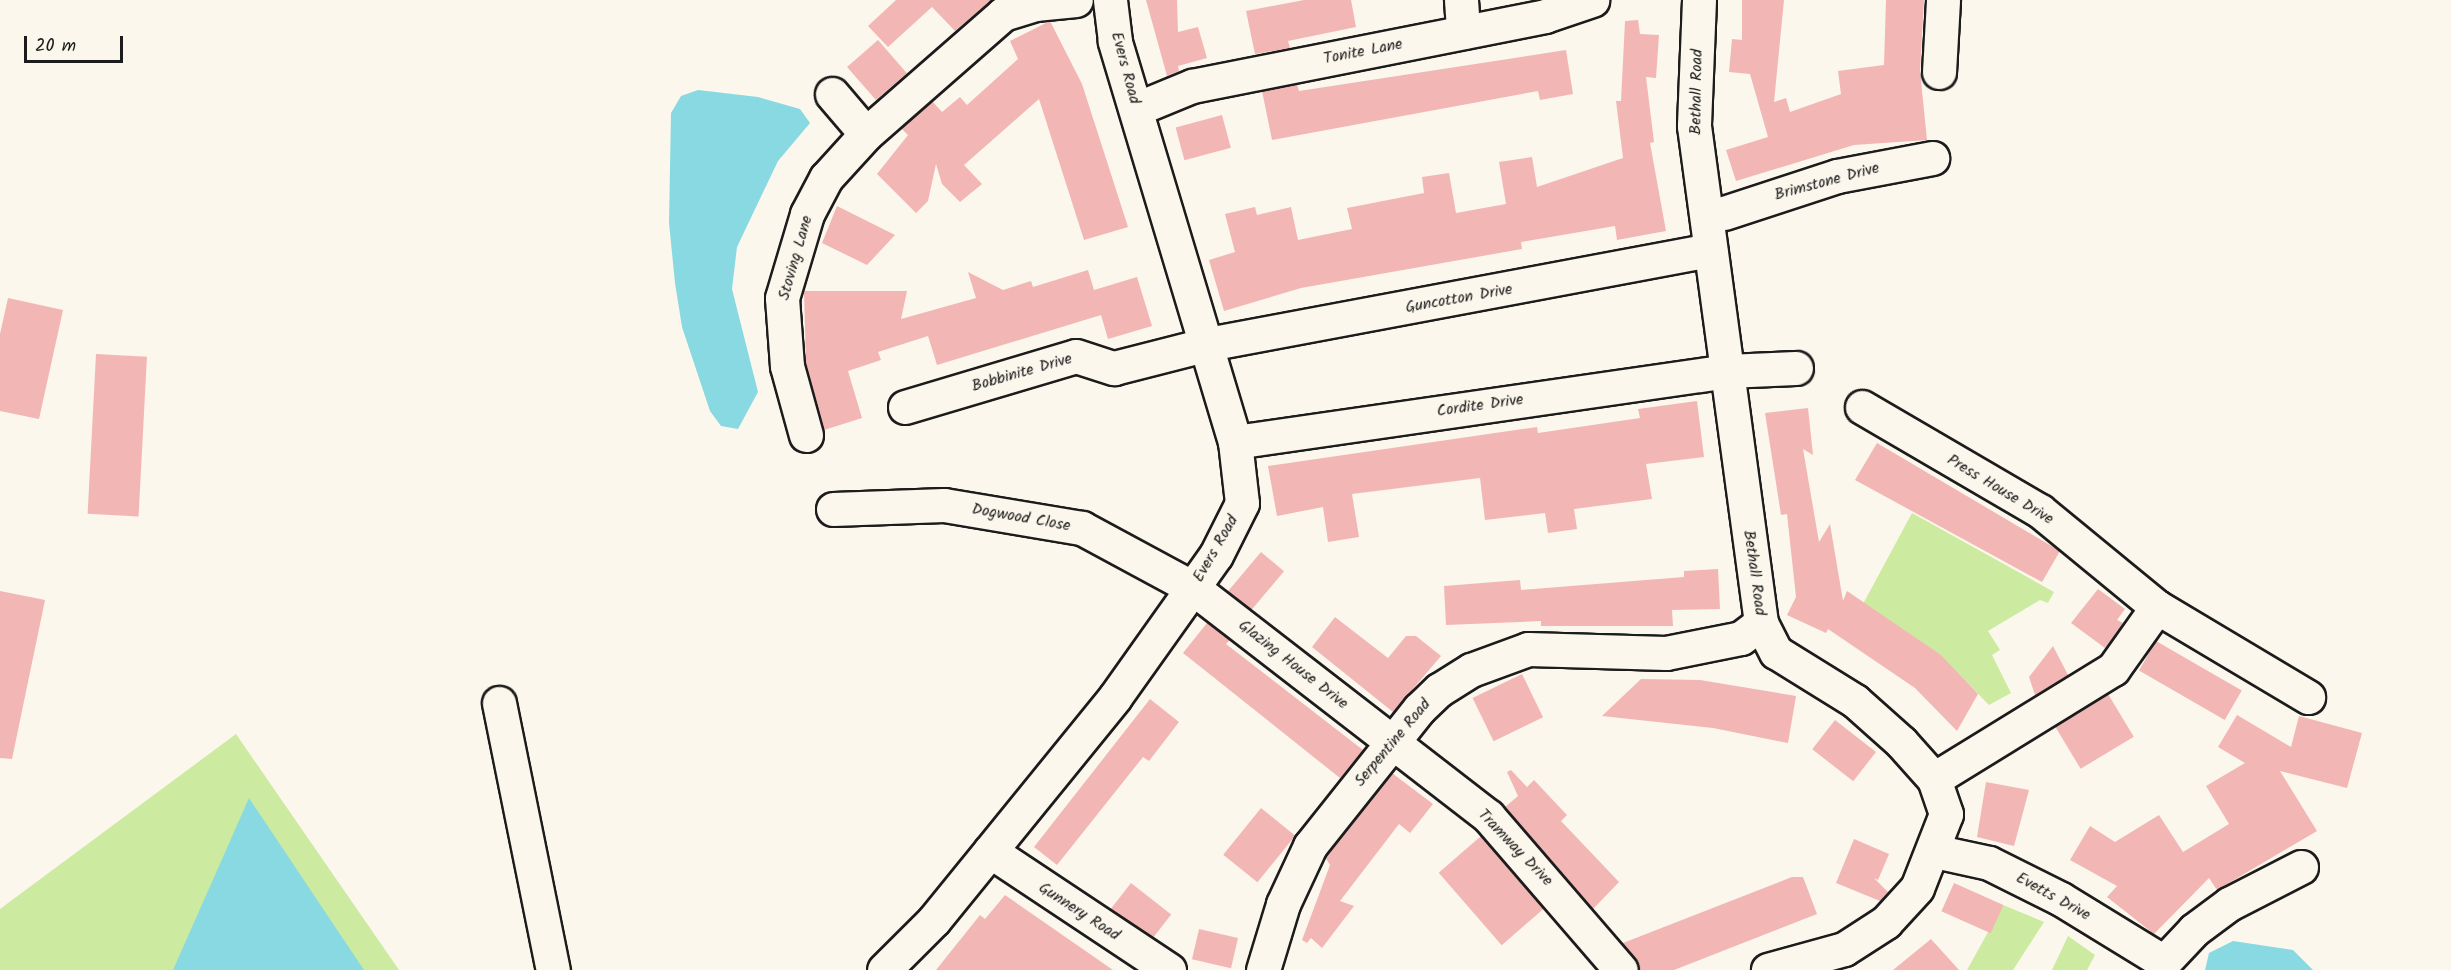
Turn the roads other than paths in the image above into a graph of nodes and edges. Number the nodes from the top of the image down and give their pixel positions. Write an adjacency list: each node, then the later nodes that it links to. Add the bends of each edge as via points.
1 (1076, 0): 10 (street, Stoving Lane, via 1035,4 1003,14)
2 (1110, 0): 9 (street, Evers Road, via 1115,41)
3 (1592, 0): 6 (street, Tonite Lane, via 1545,16)
4 (1699, 0): 13 (street, Bethall Road, via 1694,126)
5 (1943, 0): 7 (street)
6 (1462, 16): 9 (street, Tonite Lane, via 1192,86)
7 (1939, 72)
8 (832, 94): 10 (street)
9 (1136, 109): 14 (street, Evers Road)
10 (866, 134): 19 (street, Stoving Lane, via 826,178 807,214 782,298 788,366)
11 (1932, 158): 12 (street, Brimstone Drive, via 1837,177)
12 (1724, 213)
13 (1710, 250): 14 (street, Guncotton Drive); 16 (street, Bethall Road)
14 (1208, 344): 17 (street, Bobbinite Drive, via 1114,368 1076,356); 20 (street, Evers Road)
15 (1796, 368): 16 (street, Cordite Drive)
16 (1726, 371): 20 (street, Cordite Drive); 24 (street, Bethall Road)
17 (905, 407)
18 (1862, 407): 23 (street, Press House Drive, via 2040,511)
19 (806, 435)
20 (1235, 442): 22 (street, Evers Road, via 1242,502)
21 (833, 509): 22 (street, Dogwood Close, via 944,505 1082,528)
22 (1194, 588): 27 (street, Glazing House Drive); 29 (street, Evers Road, via 1115,697)
23 (2157, 607): 25 (street, Press House Drive); 28 (street, via 2113,669)
24 (1761, 623): 27 (street, Serpentine Road, via 1741,638 1666,653 1528,649 1471,670 1439,690); 28 (street, Bethall Road, via 1776,652 1855,701)
25 (2308, 697)
26 (499, 704): 34 (street)
27 (1393, 742): 37 (street, Serpentine Road, via 1310,846 1283,904); 38 (street, Tramway Drive, via 1488,816)
28 (1934, 779): 30 (street, Bethall Road, via 1946,814)
29 (990, 851): 35 (street, Evers Road, via 934,920); 36 (street, Gunnery Road)
30 (1934, 851): 32 (street, Bethall Road, via 1917,888 1886,922); 33 (street, Evetts Drive, via 1989,863 2061,899)
31 (2301, 867): 33 (street, Evetts Drive, via 2229,904 2194,930)
32 (1826, 962): 39 (street, Bethall Road)
33 (2163, 966)
34 (554, 970)
35 (884, 970)
36 (1169, 970)
37 (1263, 970)
38 (1621, 970)
39 (1768, 970)

